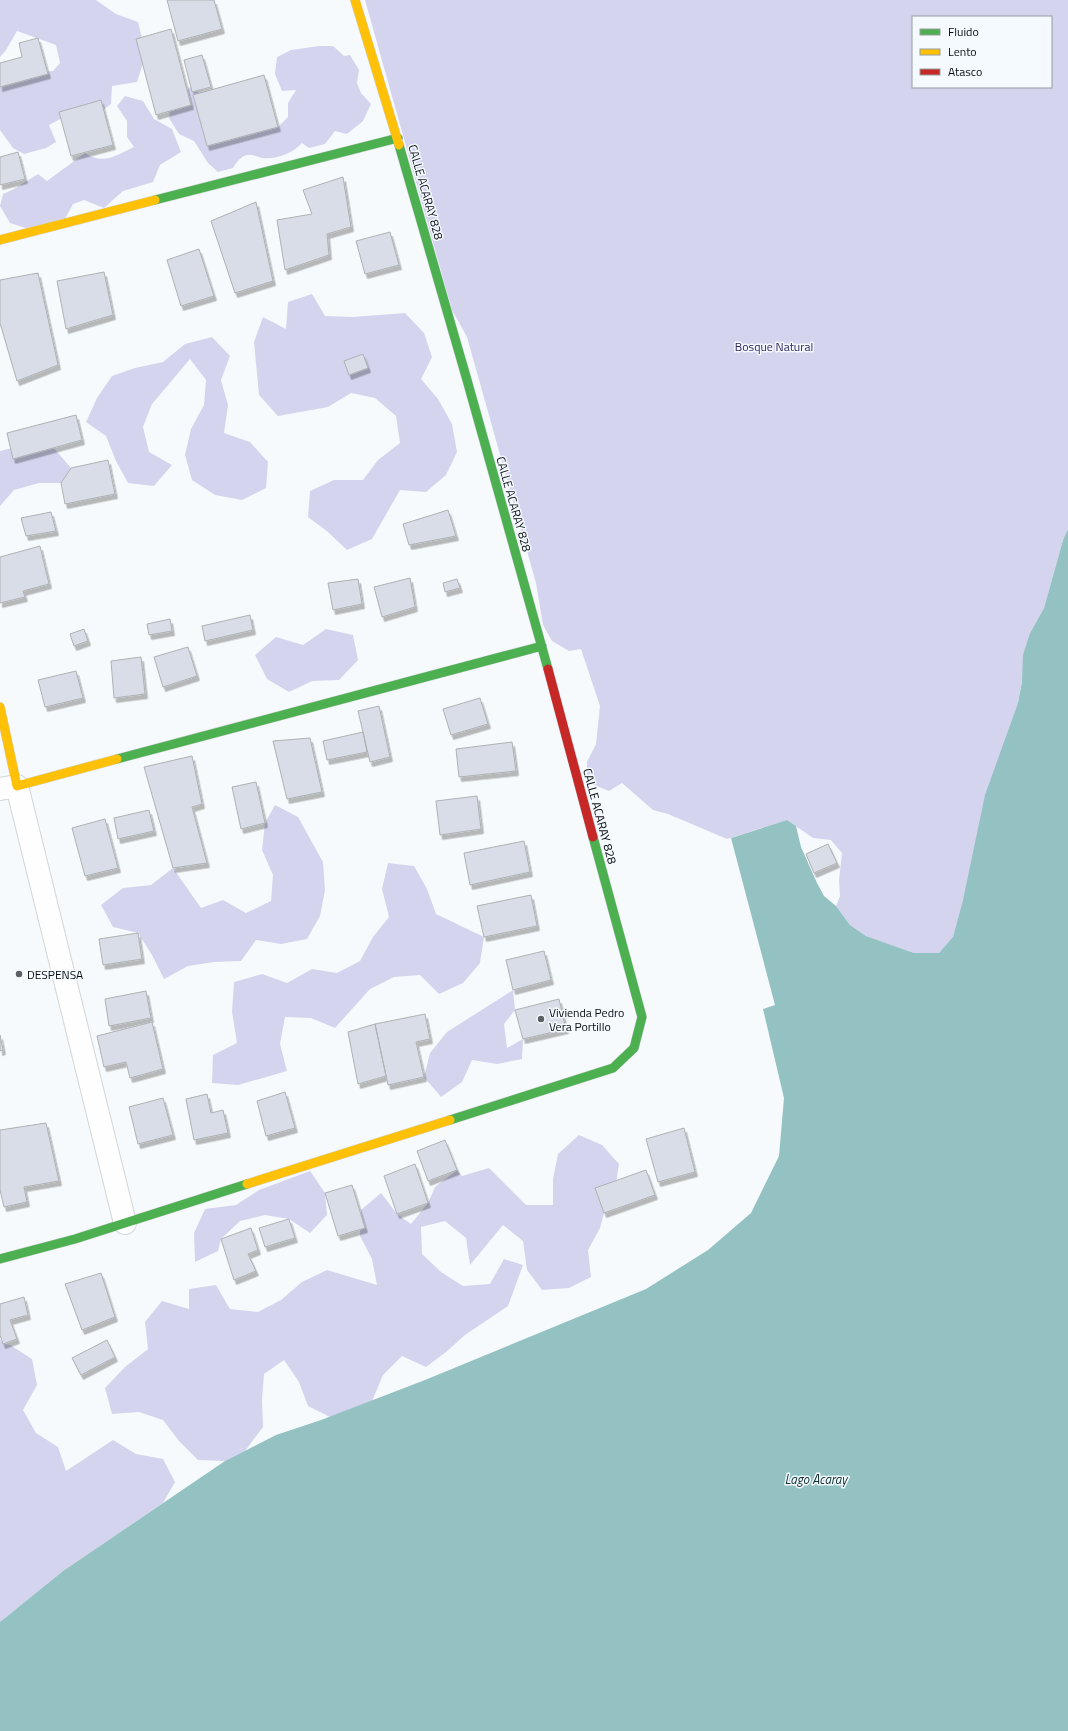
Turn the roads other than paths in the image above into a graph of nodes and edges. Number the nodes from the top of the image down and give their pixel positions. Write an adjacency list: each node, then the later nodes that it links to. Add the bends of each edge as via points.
1 (355, 0): 2 (street, CALLE ACARAY 828)
2 (398, 138): 3 (street); 4 (street, CALLE ACARAY 828)
3 (0, 240)
4 (542, 646): 6 (street); 7 (street, CALLE ACARAY 828, via 642,1017 634,1048 613,1068)
5 (0, 707): 6 (street)
6 (8, 787): 7 (street)
7 (125, 1223): 8 (street)
8 (0, 1259)

